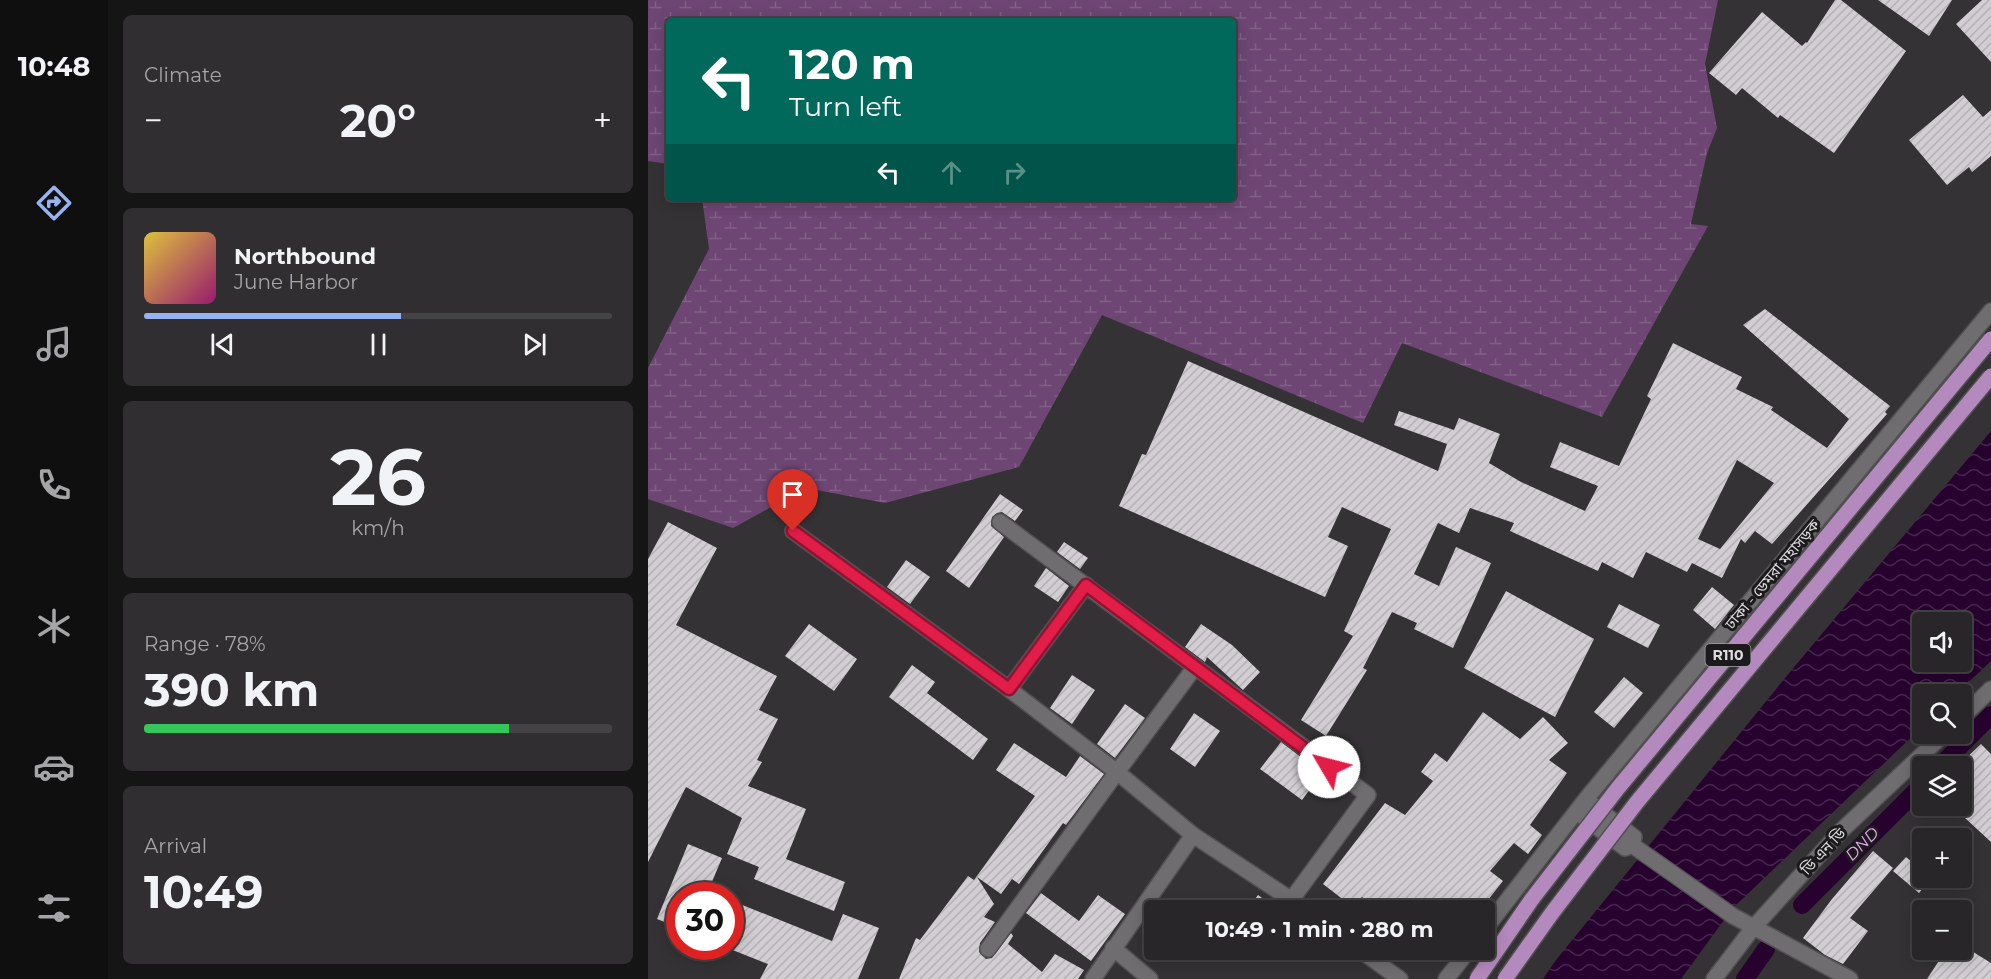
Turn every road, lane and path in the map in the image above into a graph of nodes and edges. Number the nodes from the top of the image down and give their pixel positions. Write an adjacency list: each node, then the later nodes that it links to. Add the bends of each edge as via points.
1 (1991, 311): 13 (street)
2 (1991, 339): 26 (main road, ঢাকা - ডেমরা মহাসড়ক / R110, bridge, via 1618,788 1532,899)
3 (1991, 376): 27 (main road, R110, bridge, via 1637,802)
4 (1000, 522): 6 (street)
5 (793, 531): 8 (street)
6 (1086, 585): 7 (street); 8 (street)
7 (1195, 667): 12 (street); 15 (street, via 1368,795)
8 (1009, 689): 12 (street)
9 (1991, 689): 10 (street)
10 (1972, 707)
11 (1933, 744): 17 (street, ডি এন ডি, via 1841,831)
12 (1118, 772): 14 (street); 19 (street)
13 (1581, 806): 16 (street); 17 (street, via 1634,837 1636,848)
14 (1193, 835): 15 (street); 18 (street)
15 (1292, 899)
16 (1495, 916)
17 (1753, 927): 28 (street, ডি এন ডি); 29 (street)
18 (1113, 948): 22 (street); 23 (street)
19 (988, 949)
20 (1374, 960): 24 (street)
21 (1461, 960): 25 (street)
22 (1092, 979)
23 (1150, 979)
24 (1400, 979)
25 (1446, 979)
26 (1477, 979)
27 (1505, 979)
28 (1714, 979)
29 (1850, 979)

